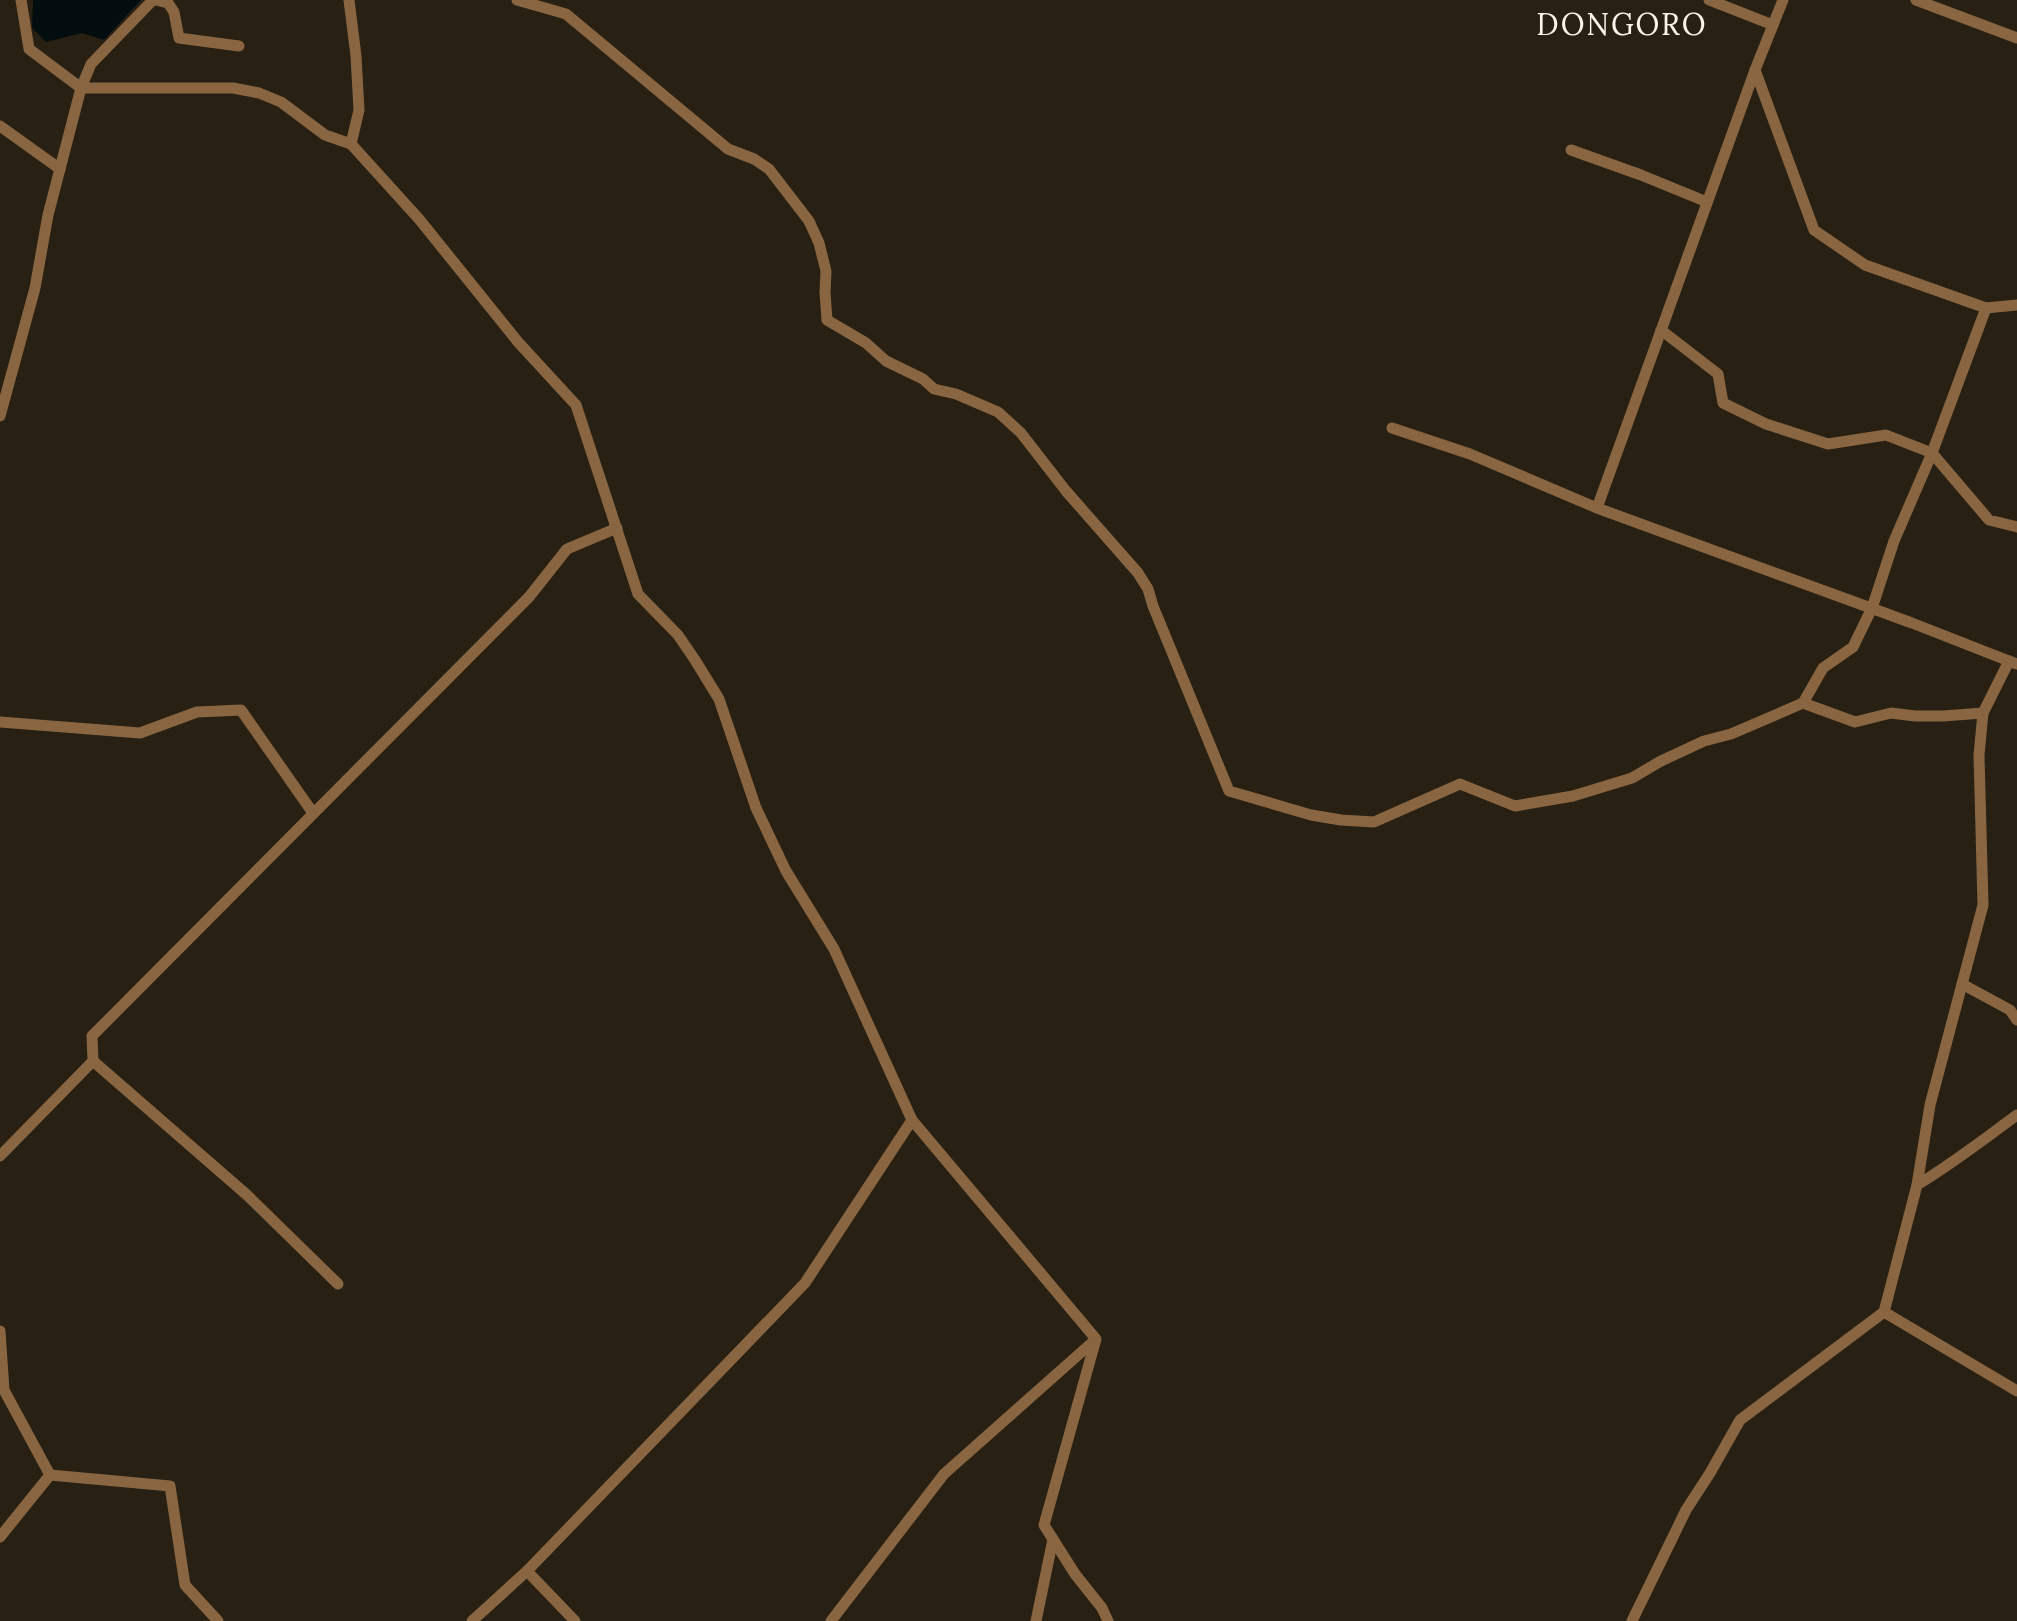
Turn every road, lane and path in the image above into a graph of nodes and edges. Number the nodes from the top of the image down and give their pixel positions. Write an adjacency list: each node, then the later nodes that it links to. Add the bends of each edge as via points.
1 (21, 0): 12 (street, via 29,49)
2 (154, 0): 10 (street, via 168,3 174,12 179,38); 12 (street, via 91,64)
3 (349, 0): 14 (street, via 359,110)
4 (517, 0): 29 (street, via 566,14 728,149 769,169 809,221 819,243 826,271 827,320 934,389 998,412 1021,433 1148,589 1229,791 1311,815 1374,822 1460,784 1515,806 1632,778 1704,741)
5 (1709, 0): 8 (street)
6 (1783, 0): 8 (street)
7 (1916, 0): 9 (street)
8 (1773, 25): 11 (street)
9 (2017, 38)
10 (239, 46)
11 (1755, 70): 17 (street); 19 (street, via 1814,230 1865,265)
12 (81, 88): 14 (street, via 233,88 259,93 281,102 325,135); 16 (street)
13 (0, 126): 16 (street)
14 (351, 144): 26 (street, via 576,405)
15 (1571, 150): 17 (street)
16 (60, 169): 21 (street)
17 (1707, 202): 20 (street)
18 (2017, 305): 19 (street)
19 (1986, 308): 23 (street)
20 (1661, 330): 23 (street, via 1718,374 1723,403 1766,424 1828,444 1886,435); 24 (street)
21 (0, 416)
22 (1392, 428): 24 (street, via 1470,454)
23 (1932, 453): 25 (street, via 1989,520); 27 (street)
24 (1597, 508): 27 (street)
25 (2017, 527)
26 (617, 528): 32 (street, via 567,549 529,597); 37 (street, via 638,594 678,635 719,699 756,808 786,871 834,949)
27 (1872, 608): 28 (street); 29 (street, via 1853,647 1823,668)
28 (2013, 662): 30 (street)
29 (1803, 703): 30 (street, via 1855,722 1891,713)
30 (1983, 713): 33 (street, via 1983,905)
31 (0, 722): 32 (street, via 140,733 197,712 241,710)
32 (313, 813): 35 (street, via 92,1036)
33 (1962, 984): 34 (street, via 2010,1010); 39 (street, via 1930,1105)
34 (2017, 1020)
35 (93, 1061): 38 (street); 40 (street, via 247,1195)
36 (2017, 1115): 39 (street)
37 (912, 1120): 43 (street); 48 (street, via 805,1283)
38 (0, 1156)
39 (1917, 1185): 41 (street)
40 (338, 1284)
41 (1884, 1312): 44 (street); 55 (street, via 1740,1420 1686,1510)
42 (0, 1331): 45 (street, via 4,1390)
43 (1096, 1339): 47 (street, via 1044,1525); 52 (street, via 944,1474)
44 (2017, 1391)
45 (50, 1475): 46 (street); 49 (street, via 170,1486 185,1585)
46 (0, 1537)
47 (1053, 1539): 53 (street); 54 (street)
48 (527, 1571): 50 (street); 51 (street)
49 (218, 1621)
50 (472, 1621)
51 (575, 1621)
52 (831, 1621)
53 (1036, 1621)
54 (1108, 1621)
55 (1632, 1621)

